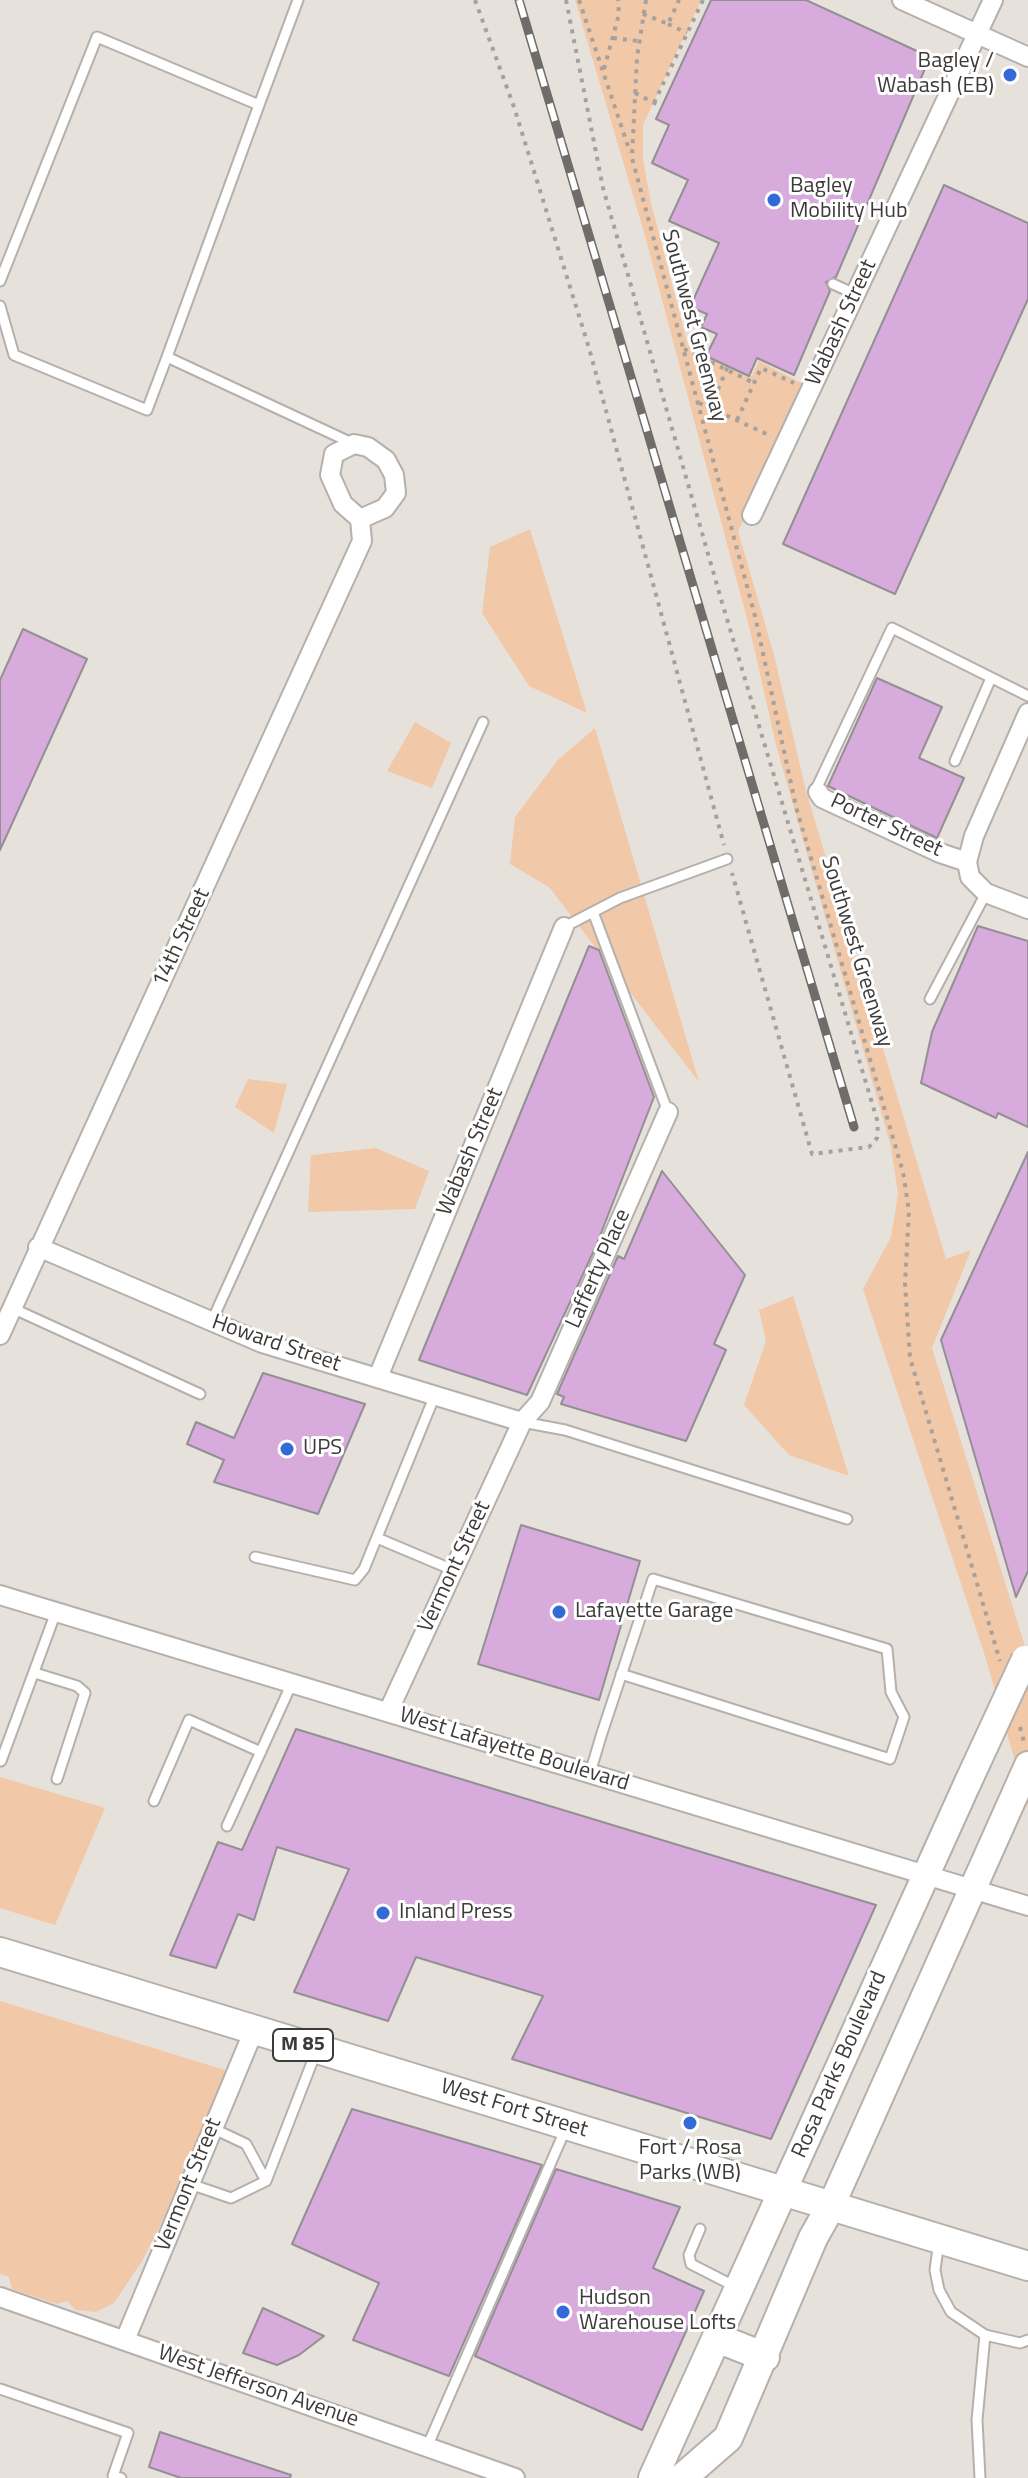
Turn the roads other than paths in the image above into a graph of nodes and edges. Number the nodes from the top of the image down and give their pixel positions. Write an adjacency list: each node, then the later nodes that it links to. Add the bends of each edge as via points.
1 (298, 0): 6 (lane)
2 (902, 0): 4 (street)
3 (993, 0): 4 (street, Wabash Street)
4 (978, 35): 5 (street); 9 (street, Wabash Street)
5 (1028, 57)
6 (259, 105): 7 (lane, via 97,37); 11 (lane)
7 (0, 281)
8 (833, 284): 9 (lane)
9 (856, 294): 13 (street, Wabash Street)
10 (0, 306): 11 (lane, via 14,355 147,410)
11 (167, 357): 12 (lane)
12 (354, 444): 14 (street, via 334,454 330,475 343,504); 14 (street, via 386,460 396,493 385,508)
13 (752, 515)
14 (360, 519): 29 (street, 14th Street, via 362,541)
15 (991, 678): 16 (lane); 19 (lane); 20 (lane, via 892,628)
16 (1028, 696)
17 (1028, 713): 22 (street)
18 (483, 722): 31 (lane)
19 (955, 761)
20 (818, 792): 22 (street, Porter Street)
21 (727, 859): 25 (lane)
22 (967, 862): 23 (street, Porter Street, via 970,877)
23 (986, 893): 24 (street); 27 (lane)
24 (1028, 909)
25 (593, 912): 26 (lane); 28 (lane)
26 (564, 927): 33 (street, Wabash Street)
27 (930, 999)
28 (668, 1112): 36 (street, Lafferty Place, via 540,1402)
29 (38, 1247): 30 (street, 14th Street); 31 (street, Howard Street)
30 (12, 1308): 32 (street, 14th Street); 34 (lane)
31 (211, 1323): 33 (street, Howard Street)
32 (0, 1335)
33 (378, 1377): 35 (street, Howard Street)
34 (200, 1394)
35 (435, 1395): 36 (street, Howard Street); 38 (lane)
36 (522, 1422): 37 (lane, via 565,1430); 40 (street, Vermont Street)
37 (847, 1519)
38 (377, 1538): 39 (lane, via 364,1569 349,1581); 40 (lane)
39 (255, 1557)
40 (453, 1570): 47 (street, Vermont Street)
41 (0, 1595): 42 (street, West Lafayette Boulevard)
42 (56, 1612): 44 (lane); 46 (street, West Lafayette Boulevard)
43 (1028, 1652): 55 (main road, Rosa Parks Boulevard, bridge)
44 (35, 1673): 49 (lane); 52 (lane, via 85,1693)
45 (621, 1674): 45 (lane, via 653,1579 887,1649 891,1692 904,1717 890,1759); 51 (lane)
46 (292, 1683): 47 (street, West Lafayette Boulevard); 48 (lane)
47 (388, 1712): 51 (street, West Lafayette Boulevard)
48 (261, 1752): 53 (lane, via 189,1720); 54 (lane)
49 (1, 1761)
50 (1028, 1765): 56 (main road)
51 (590, 1773): 55 (street, West Lafayette Boulevard)
52 (57, 1779)
53 (154, 1801)
54 (227, 1826)
55 (924, 1875): 56 (street, West Lafayette Boulevard); 65 (main road, Rosa Parks Boulevard)
56 (972, 1889): 57 (street, West Lafayette Boulevard); 66 (main road)
57 (1028, 1906)
58 (0, 1952): 59 (main road, West Fort Street / M 85)
59 (254, 2030): 60 (main road, West Fort Street / M 85); 62 (street, Vermont Street)
60 (317, 2049): 61 (main road, West Fort Street / M 85); 63 (lane)
61 (567, 2125): 65 (main road, West Fort Street / M 85); 78 (lane)
62 (212, 2128): 63 (lane, via 246,2144); 64 (street, Vermont Street)
63 (266, 2181): 64 (lane, via 231,2198)
64 (190, 2184): 74 (street, Vermont Street)
65 (783, 2191): 66 (main road, West Fort Street / M 85); 70 (main road, Rosa Parks Boulevard)
66 (831, 2206): 68 (main road, West Fort Street / M 85); 76 (main road)
67 (700, 2229): 70 (lane, via 689,2255 691,2264)
68 (939, 2239): 69 (main road, West Fort Street / M 85); 72 (lane, via 939,2290 951,2312)
69 (1028, 2266)
70 (739, 2288): 73 (main road, Rosa Parks Boulevard)
71 (0, 2297): 74 (street, West Jefferson Avenue)
72 (985, 2335): 75 (lane); 83 (lane, via 977,2420)
73 (717, 2338): 76 (main road); 81 (main road, Rosa Parks Boulevard)
74 (125, 2340): 78 (street, West Jefferson Avenue)
75 (1028, 2340)
76 (765, 2357): 82 (main road, via 728,2438)
77 (0, 2389): 79 (lane, via 128,2433)
78 (427, 2447): 80 (street, West Jefferson Avenue)
79 (117, 2477)
80 (515, 2478)
81 (653, 2478)
82 (682, 2478)
83 (980, 2478)

